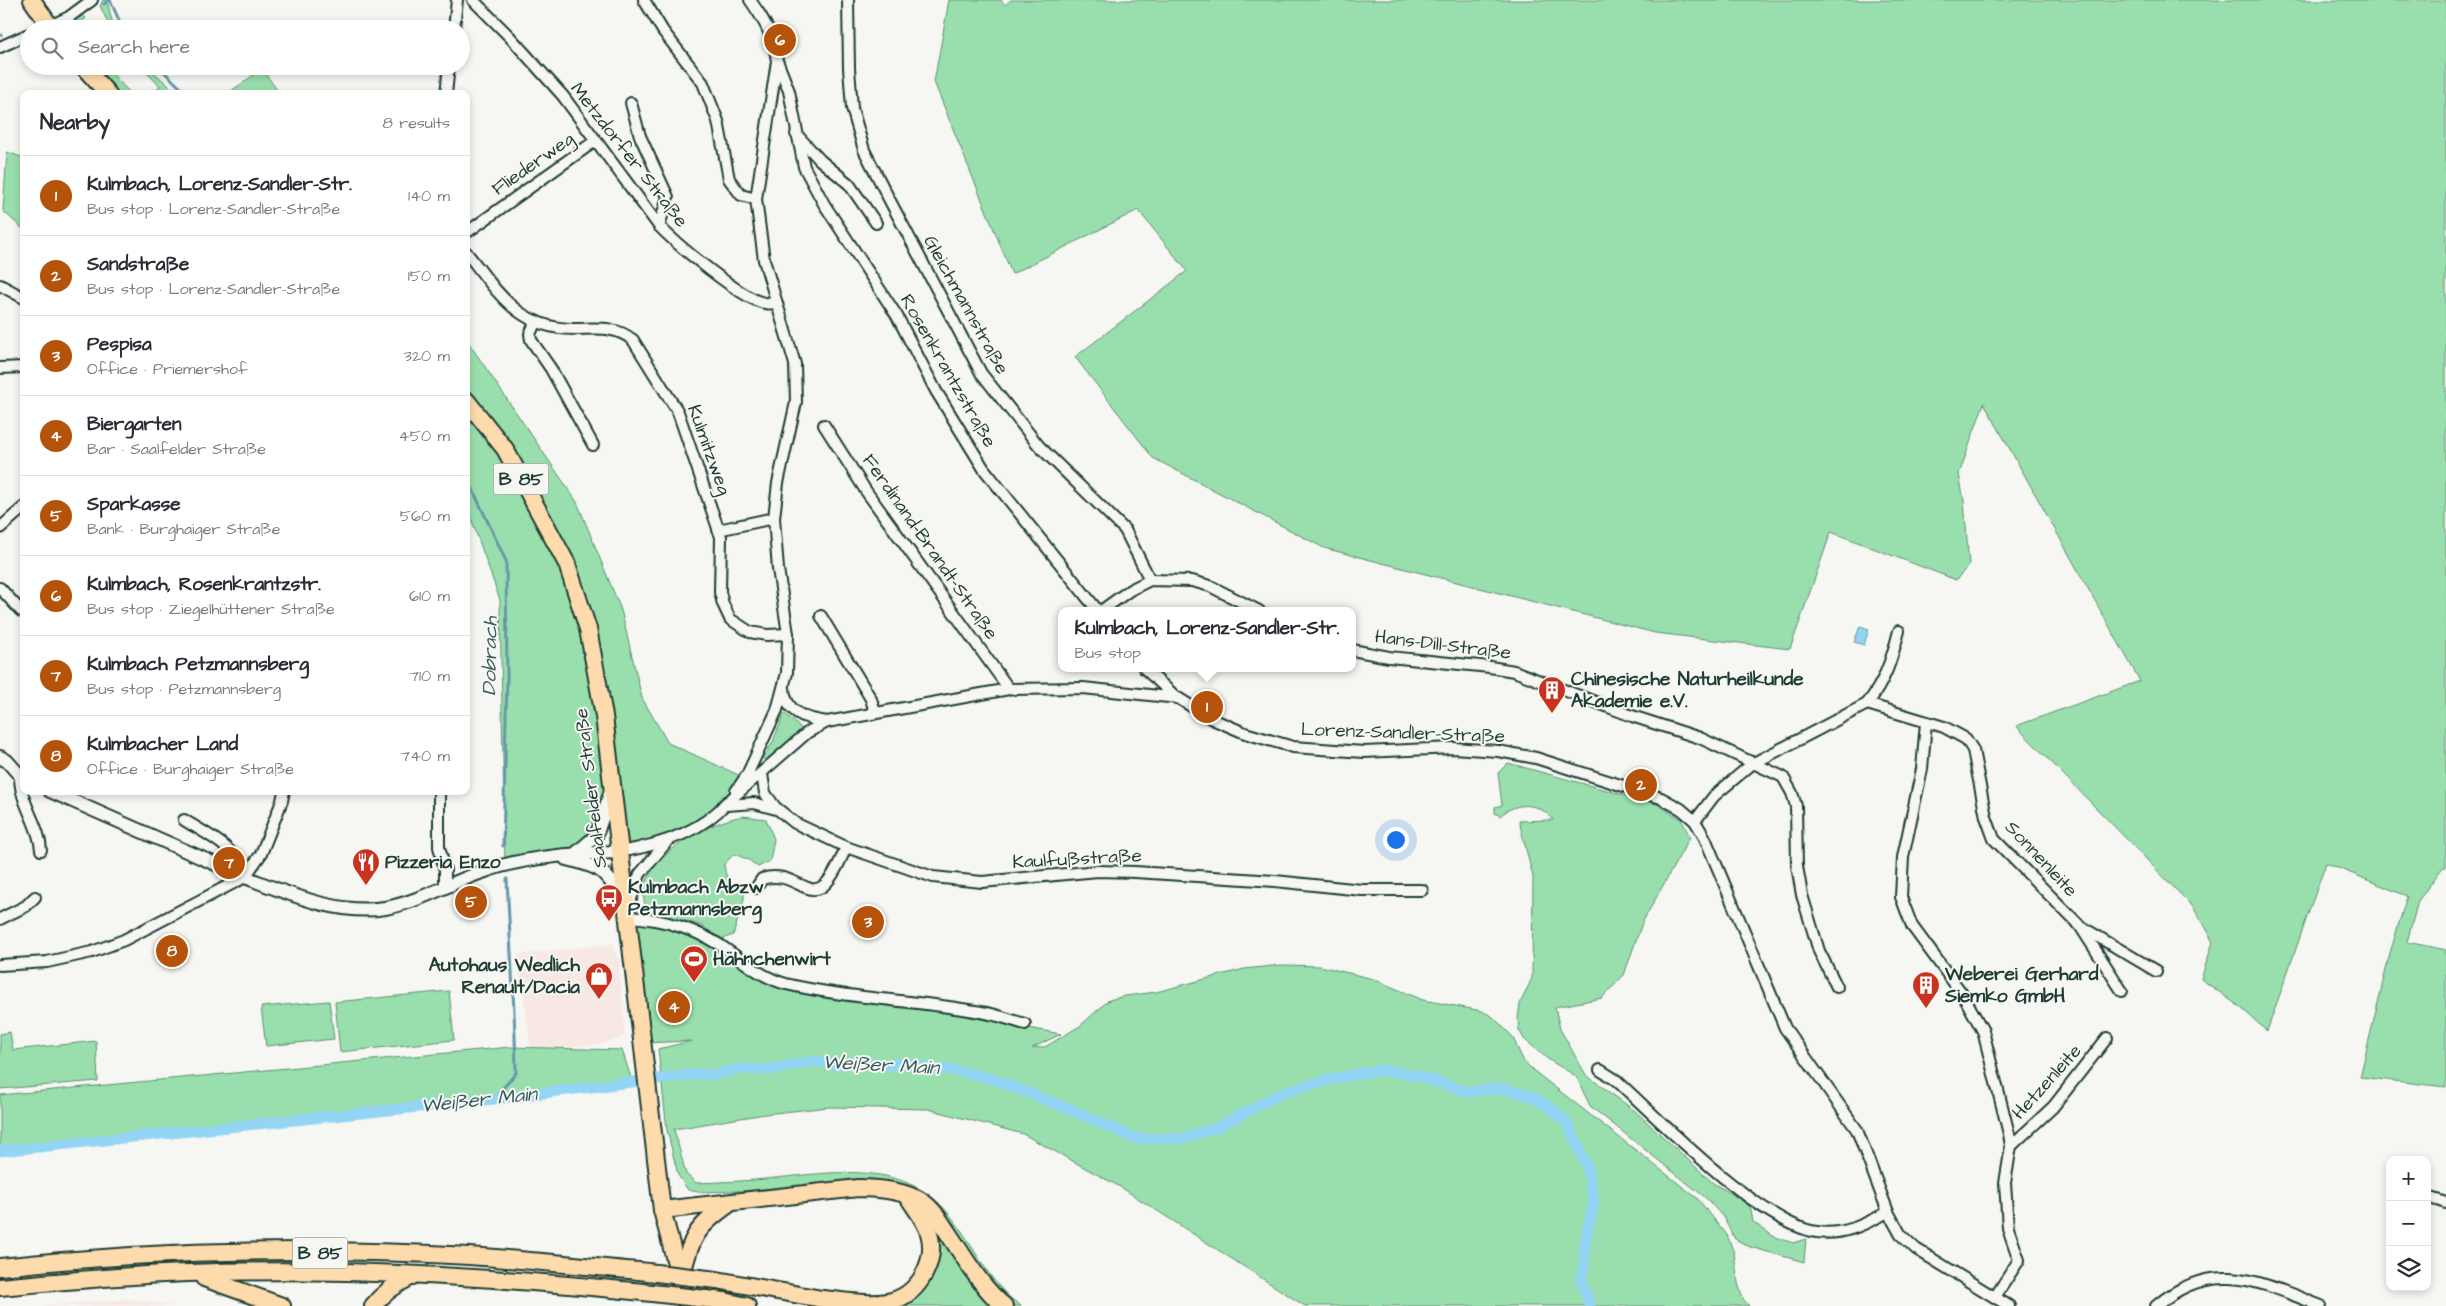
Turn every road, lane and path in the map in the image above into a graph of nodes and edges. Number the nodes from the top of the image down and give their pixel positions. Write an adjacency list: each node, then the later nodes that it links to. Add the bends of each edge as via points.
1 (32, 0): 8 (main road)
2 (92, 0): 9 (street)
3 (457, 0): 10 (street)
4 (474, 0): 20 (street, Metzdorfer Straße, via 563,96)
5 (644, 0): 21 (street, via 662,31 703,83 718,121 729,179 741,194)
6 (750, 0): 13 (street, via 772,39)
7 (848, 0): 39 (street, Gleichmannstraße, via 852,108 864,150 888,199 980,373 1039,446 1125,530)
8 (44, 20)
9 (64, 20)
10 (455, 20)
11 (20, 38): 12 (street)
12 (0, 47)
13 (777, 61): 19 (street, Rosenkrantzstraße, via 789,91); 21 (street)
14 (91, 75): 16 (main road)
15 (448, 75): 17 (street)
16 (104, 90)
17 (446, 90)
18 (631, 103): 23 (street, via 640,136 668,197)
19 (795, 133): 22 (street, via 849,184); 41 (street, Rosenkrantzstraße, via 809,178 897,316 936,391 984,469)
20 (596, 141): 23 (street, Metzdorfer Straße); 24 (street, Fliederweg)
21 (756, 200): 28 (street, via 764,260)
22 (876, 223)
23 (659, 226): 28 (street, Metzdorfer Straße, via 674,243 734,288 763,304)
24 (470, 230)
25 (470, 257): 29 (street, Kulmitzweg, via 510,308)
26 (0, 285): 27 (street)
27 (20, 296)
28 (776, 303): 36 (street, via 795,364 796,402 778,483)
29 (536, 321): 34 (street, via 531,340 551,368); 38 (street, Kulmitzweg, via 573,329 614,330 632,340 678,412)
30 (20, 367): 31 (street)
31 (0, 368)
32 (470, 405): 62 (main road, Saalfelder Straße / B 85, via 505,450 567,564 578,592 604,716)
33 (824, 425): 51 (street, Ferdinand-Brandt-Straße, via 866,491)
34 (593, 445)
35 (20, 510): 37 (street)
36 (774, 518): 38 (street); 47 (street)
37 (0, 528)
38 (718, 530): 47 (street, Kulmitzweg, via 722,555 720,592 730,619 750,632)
39 (1150, 580): 42 (street); 43 (street, via 1210,586)
40 (0, 588): 44 (street)
41 (1096, 607)
42 (1105, 607)
43 (1251, 607)
44 (20, 610)
45 (821, 616): 54 (street, via 871,699)
46 (1899, 631): 53 (street, via 1891,662 1878,690)
47 (788, 634): 50 (street)
48 (1356, 651): 58 (street, Hans-Dill-Straße, via 1514,671 1700,738)
49 (1149, 672): 52 (street)
50 (784, 686): 55 (street, Lorenz-Sandler-Straße, via 793,710 806,718); 59 (street, via 778,710)
51 (1009, 688): 52 (street, Lorenz-Sandler-Straße, via 1083,688); 54 (street, Lorenz-Sandler-Straße)
52 (1178, 698): 70 (street, Lorenz-Sandler-Straße, via 1212,719 1293,747 1364,752 1453,748 1536,758 1661,798)
53 (1867, 704): 56 (street); 58 (street)
54 (875, 712): 55 (street, Lorenz-Sandler-Straße)
55 (827, 722): 60 (street, Lorenz-Sandler-Straße, via 808,732)
56 (1926, 722): 84 (street, Sonnenleite, via 1966,739 1973,750 1981,799 1994,838); 92 (street, via 1922,769 1903,857 1901,897 1912,926 1963,995 1983,1031)
57 (0, 757): 61 (street)
58 (1752, 764): 70 (street, via 1714,796); 87 (street, Hans-Dill-Straße, via 1783,777 1792,794 1796,806 1797,866 1802,895 1819,951)
59 (749, 770): 60 (street); 67 (street)
60 (762, 774): 67 (street, Lorenz-Sandler-Straße); 68 (street, Kaulfußstraße, via 765,793)
61 (20, 777)
62 (611, 790): 74 (main road, Saalfelder Straße / B 85); 75 (street, via 596,836)
63 (23, 795): 73 (street, via 33,826 41,837)
64 (59, 795): 77 (street)
65 (283, 795): 77 (street, via 262,854)
66 (439, 795): 78 (street, via 438,846 445,870)
67 (724, 806): 68 (street, Kaulfußstraße, via 754,803); 71 (street)
68 (778, 810): 72 (street, Kaulfußstraße, via 819,836)
69 (184, 820): 77 (street, via 229,849 242,864)
70 (1695, 821): 98 (street, Lorenz-Sandler-Straße, via 1785,1028 1857,1130)
71 (666, 842): 74 (street); 82 (street, via 640,874)
72 (846, 848): 79 (street, via 830,882 817,889 768,876); 80 (street, Kaulfußstraße, via 959,882 1098,871 1275,881 1362,890)
73 (42, 850)
74 (619, 852): 75 (street); 82 (main road, Saalfelder Straße / B 85)
75 (575, 854): 76 (street)
76 (556, 857): 78 (street, via 489,869); 82 (street, via 601,869 612,881)
77 (245, 877): 78 (street, via 321,902 366,909 413,900); 85 (street, via 124,940 92,952 47,962)
78 (445, 886)
79 (756, 888)
80 (1422, 890)
81 (34, 897): 83 (street, via 26,906)
82 (627, 912): 89 (street, via 701,935 753,970 784,983 982,1012); 97 (main road, Saalfelder Straße / B 85)
83 (0, 919)
84 (2080, 926): 86 (street, Sonnenleite); 88 (street)
85 (0, 965)
86 (2156, 971)
87 (1837, 987)
88 (2122, 991)
89 (1025, 1024)
90 (2107, 1038): 92 (street, Hetzenleite, via 2053,1106)
91 (1600, 1070): 98 (street, via 1616,1080 1727,1180 1795,1226 1816,1232 1849,1231)
92 (2011, 1146): 104 (street, via 2005,1183 2008,1228 2019,1260)
93 (906, 1195): 95 (main road, via 879,1188 858,1188); 105 (main road, via 923,1218 932,1246 923,1277 893,1301 871,1304); 111 (main road, via 936,1214 976,1274)
94 (2431, 1198): 96 (street)
95 (731, 1203): 97 (main road); 102 (main road, via 709,1218 693,1237)
96 (2446, 1203)
97 (662, 1210): 102 (main road, Saalfelder Straße / B 85)
98 (1888, 1212): 104 (street, Lorenz-Sandler-Straße, via 1901,1235 1916,1249)
99 (0, 1267): 105 (main road, B 85, bridge, via 58,1260 266,1251 469,1256 717,1280)
100 (190, 1273): 101 (main road); 103 (main road); 107 (main road)
101 (414, 1275): 108 (main road, via 394,1285); 109 (main road, bridge, via 525,1281)
102 (680, 1280): 106 (main road, Saalfelder Straße / B 85)
103 (0, 1287)
104 (1995, 1297): 112 (street, Lorenz-Sandler-Straße)
105 (823, 1299): 110 (main road)
106 (686, 1305)
107 (282, 1306)
108 (373, 1306)
109 (747, 1306)
110 (852, 1306)
111 (1004, 1306)
112 (2009, 1306)
113 (2156, 1306): 114 (street, via 2193,1282 2223,1278 2257,1282)
114 (2321, 1306)

